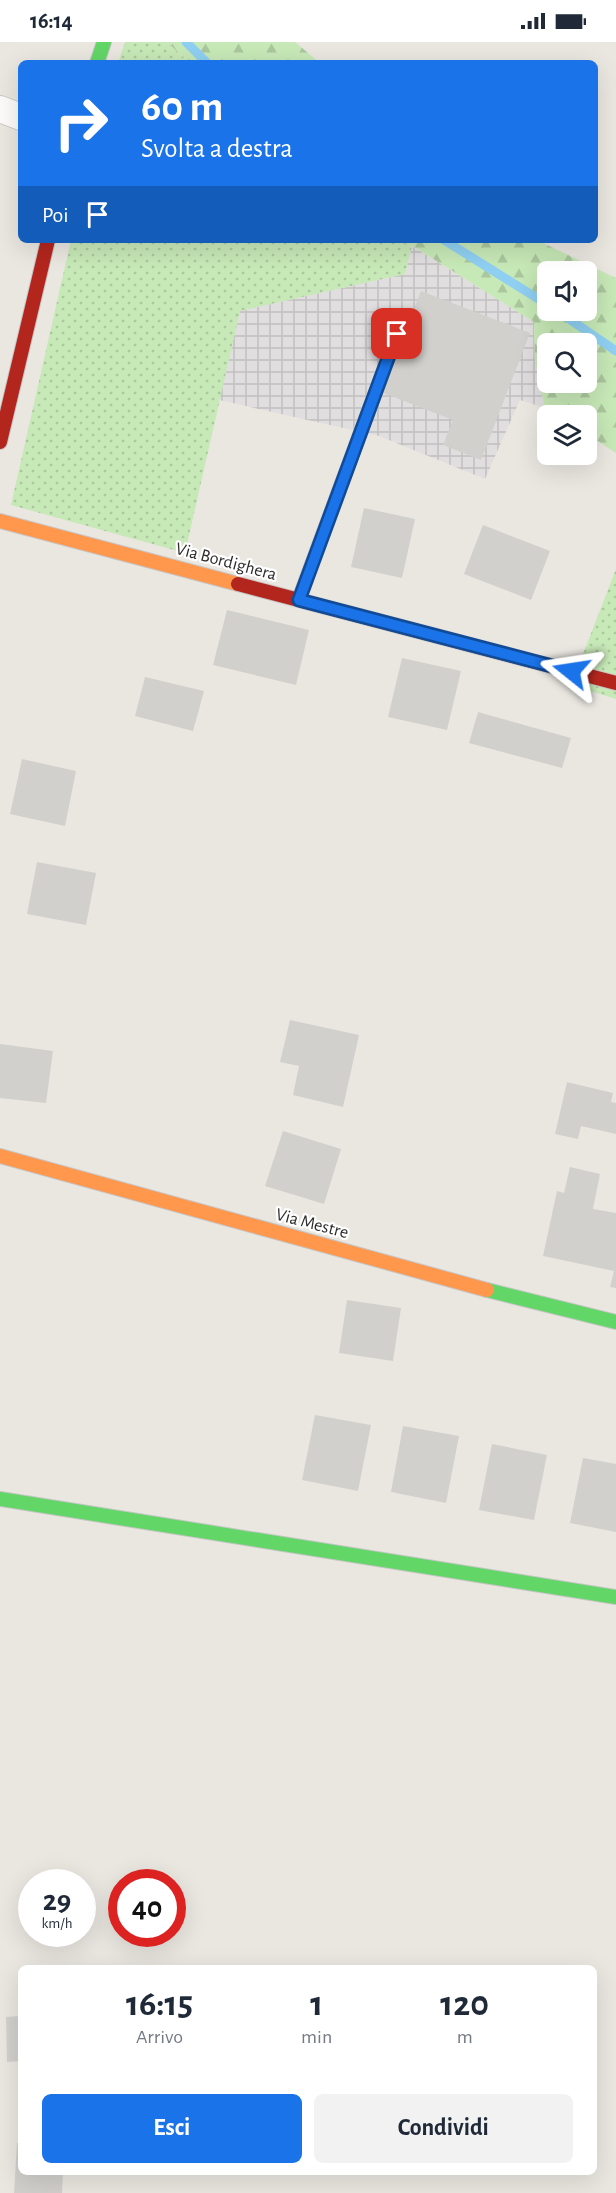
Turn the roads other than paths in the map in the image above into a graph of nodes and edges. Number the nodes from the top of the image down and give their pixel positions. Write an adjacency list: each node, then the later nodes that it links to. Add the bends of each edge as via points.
1 (104, 42): 2 (street)
2 (98, 60)
3 (0, 109): 4 (street)
4 (18, 116)
5 (47, 243): 7 (street)
6 (397, 334): 9 (lane)
7 (0, 442)
8 (0, 521): 9 (street, Via Bordighera)
9 (299, 600): 10 (street, Via Bordighera)
10 (616, 683)
11 (0, 1156): 12 (street, Via Mestre, via 532,1303)
12 (616, 1322)
13 (0, 1499): 14 (street)
14 (616, 1597)

